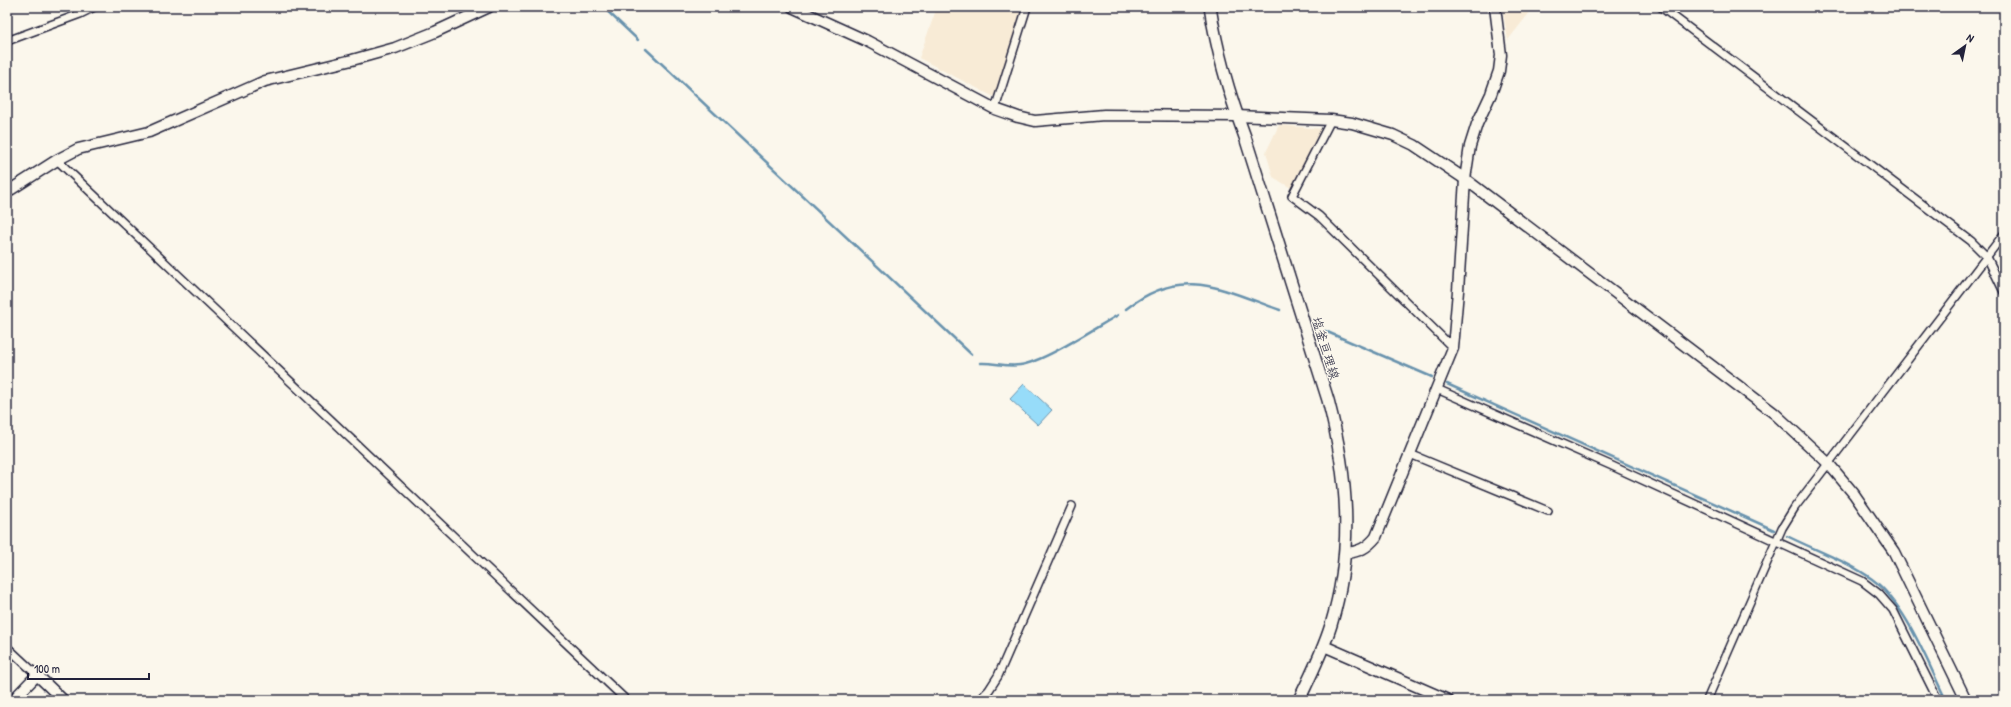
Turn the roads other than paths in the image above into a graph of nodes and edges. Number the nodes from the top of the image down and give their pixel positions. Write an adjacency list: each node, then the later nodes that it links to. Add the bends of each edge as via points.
1 (94, 7): 9 (street)
2 (490, 7): 13 (street, via 397,47 265,82 159,129 130,138 88,145)
3 (792, 7): 8 (street)
4 (1027, 7): 10 (street)
5 (1210, 7): 11 (main road, 塩釜亘理線, via 1221,64)
6 (1495, 7): 14 (street, via 1501,55 1499,71 1470,146)
7 (1661, 7): 17 (street, via 1971,241)
8 (805, 10): 10 (street)
9 (7, 41)
10 (995, 109): 11 (street, via 1035,121 1104,115)
11 (1237, 116): 12 (street); 26 (main road, 塩釜亘理線, via 1318,366 1336,432 1344,478)
12 (1331, 120): 14 (street, via 1352,123 1393,135 1414,145); 19 (street, via 1292,196 1319,216)
13 (57, 160): 15 (street); 32 (street)
14 (1465, 179): 19 (street); 22 (street, via 1774,413)
15 (7, 192)
16 (2004, 234): 17 (street)
17 (1987, 257): 18 (street); 22 (street)
18 (2004, 292)
19 (1453, 348): 20 (street)
20 (1437, 389): 21 (street); 25 (street)
21 (1410, 454): 24 (street); 26 (street, via 1376,537 1367,547 1357,552)
22 (1828, 463): 25 (street, via 1795,507); 38 (street, via 1854,494 1894,552)
23 (1072, 506): 33 (street, via 998,676)
24 (1548, 511)
25 (1777, 540): 36 (street); 37 (street, via 1862,581 1887,602 1899,620)
26 (1345, 553): 27 (main road, 塩釜亘理線, via 1338,595)
27 (1324, 646): 34 (main road, 塩釜亘理線); 35 (street)
28 (7, 647): 29 (street)
29 (37, 675): 30 (street); 31 (street)
30 (13, 700)
31 (63, 700)
32 (626, 700)
33 (979, 700)
34 (1299, 700)
35 (1448, 700)
36 (1707, 700)
37 (1938, 700)
38 (1966, 700)

